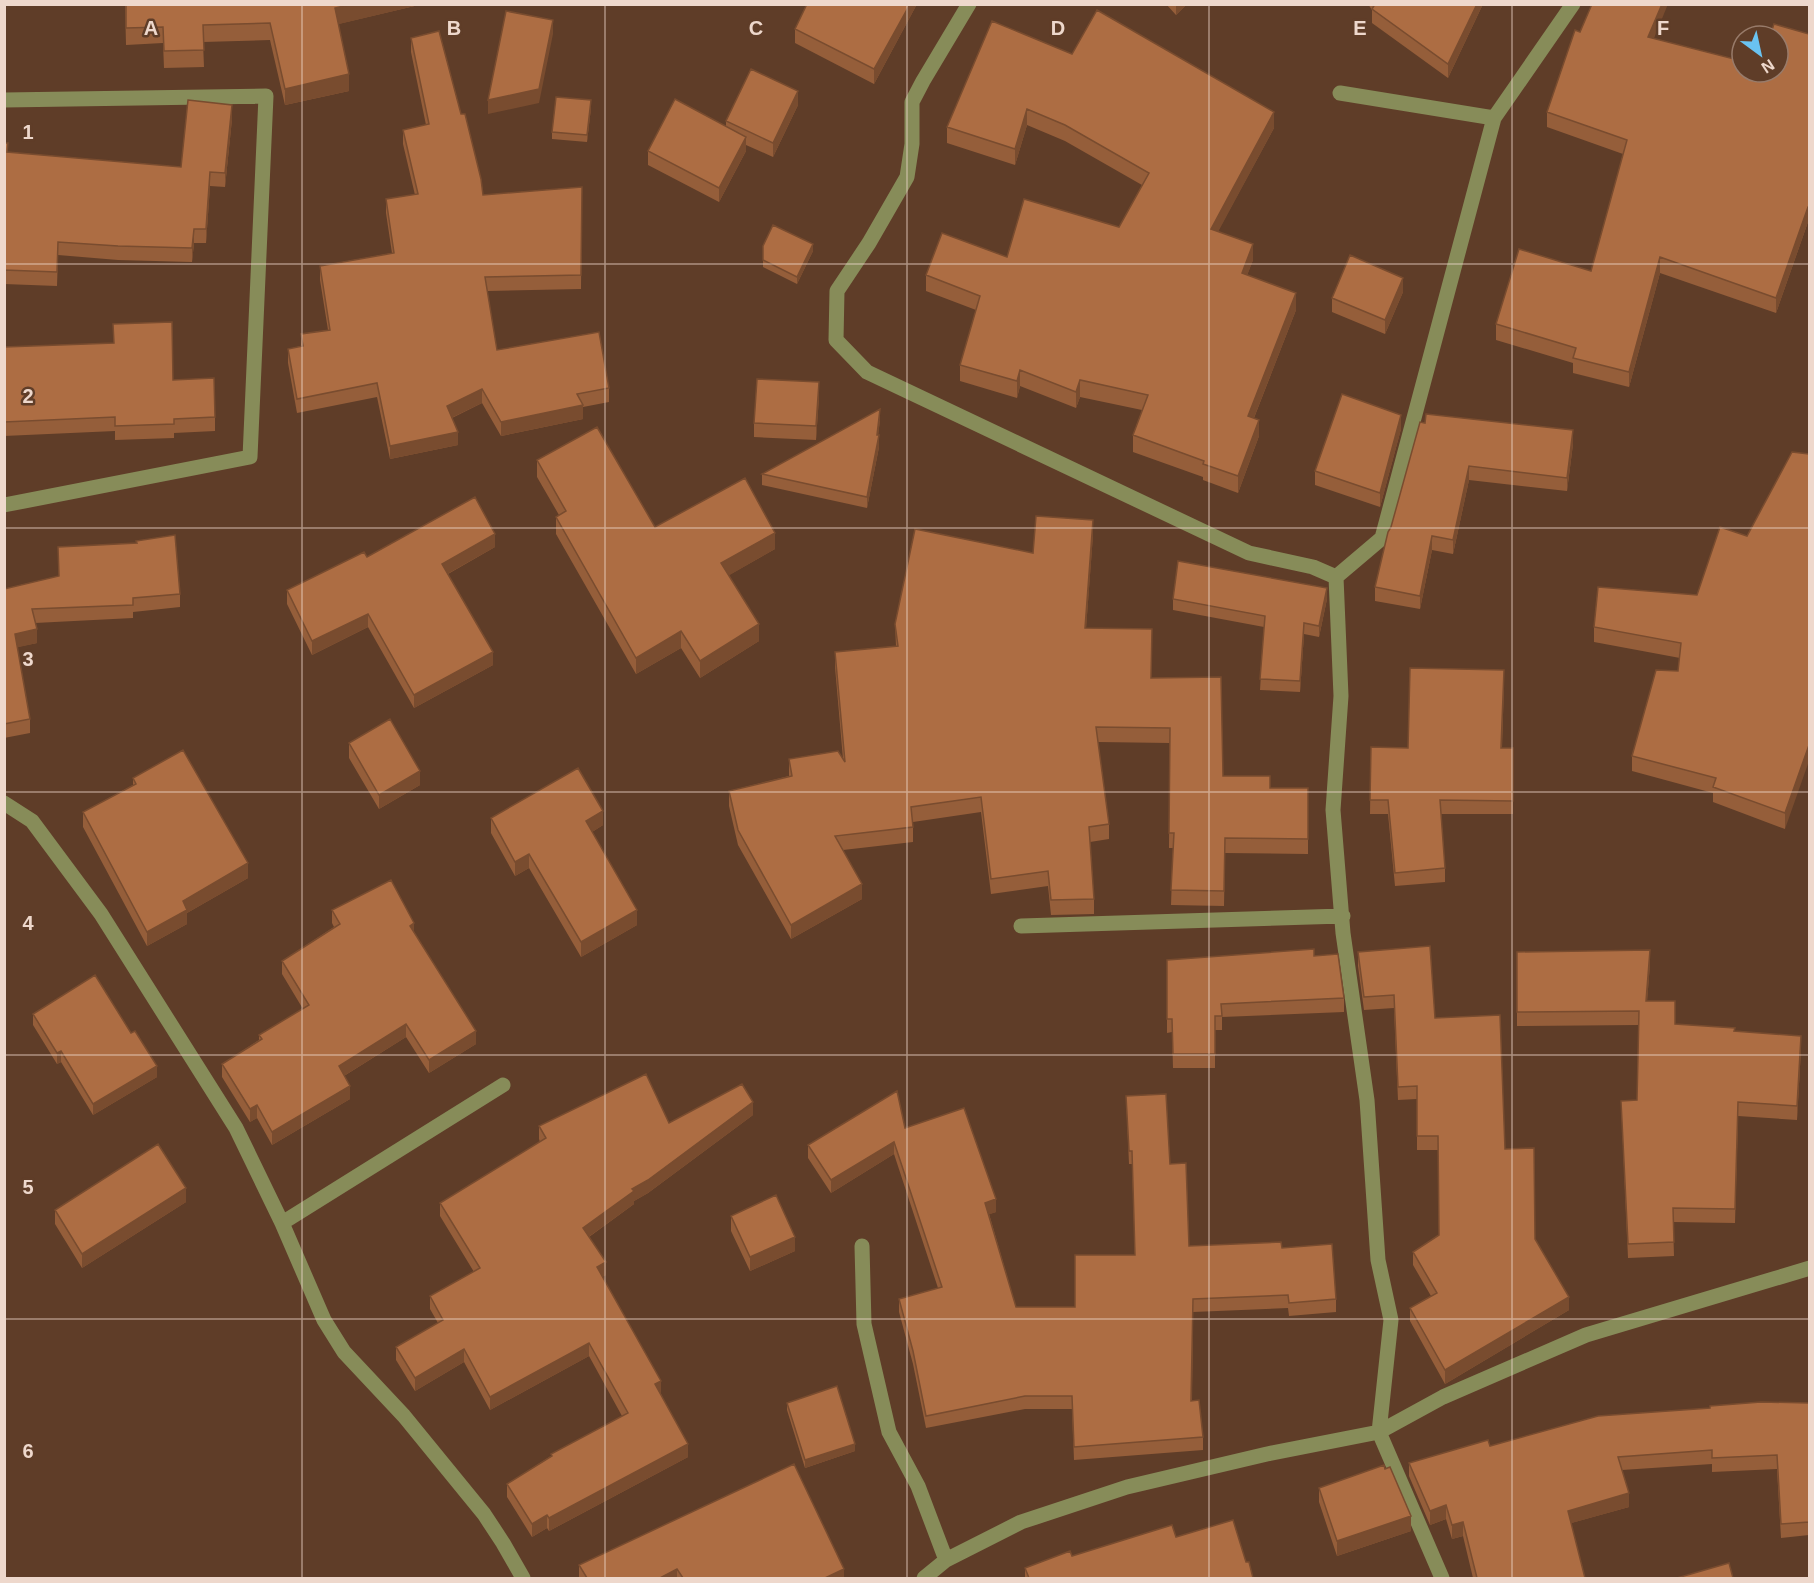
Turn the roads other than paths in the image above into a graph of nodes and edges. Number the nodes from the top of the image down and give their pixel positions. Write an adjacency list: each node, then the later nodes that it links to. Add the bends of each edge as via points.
1 (969, 4): 7 (street, via 912,102 907,177 837,291 836,340 867,372 1249,553 1313,567)
2 (1573, 4): 5 (street)
3 (1340, 93): 5 (street)
4 (4, 100): 6 (street, via 266,96 250,457)
5 (1494, 118): 7 (street, via 1382,538)
6 (4, 505)
7 (1336, 577): 9 (street, via 1341,696 1333,810)
8 (4, 802): 12 (street, via 32,821 101,914 236,1128)
9 (1342, 916): 10 (street); 15 (street, via 1367,1100 1378,1260 1391,1320)
10 (1021, 926)
11 (503, 1085): 12 (street)
12 (282, 1223): 17 (street, via 324,1320 344,1352 404,1416 484,1514)
13 (862, 1246): 16 (street, via 864,1324 889,1432 918,1486)
14 (1809, 1268): 15 (street, via 1586,1335 1443,1397)
15 (1379, 1432): 16 (street, via 1127,1487 1021,1522); 19 (street)
16 (946, 1560): 18 (street)
17 (523, 1578)
18 (924, 1578)
19 (1442, 1578)

